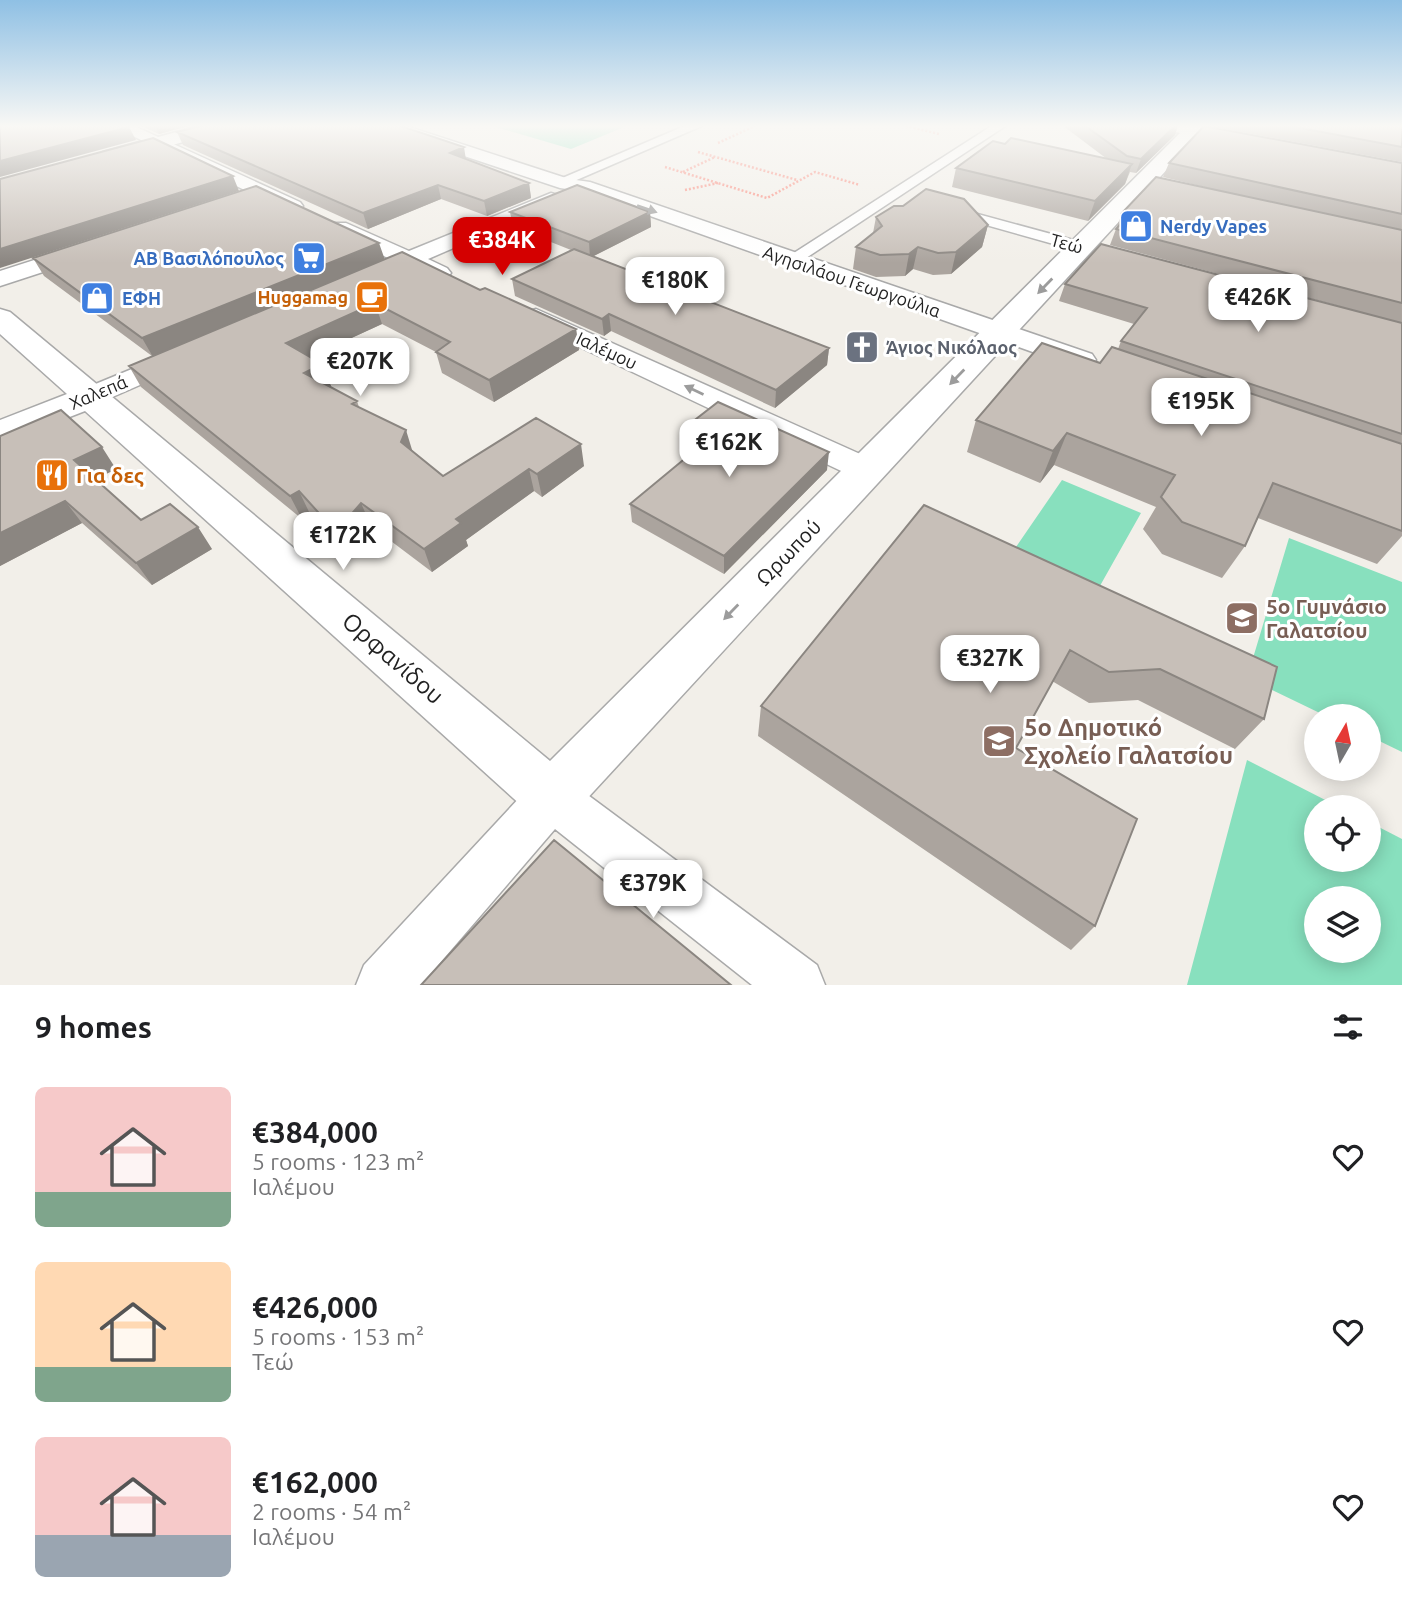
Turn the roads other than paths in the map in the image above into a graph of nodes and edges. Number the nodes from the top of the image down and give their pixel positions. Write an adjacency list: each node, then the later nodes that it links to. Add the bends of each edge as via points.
1 (217, 171): 9 (street)
2 (532, 171): 7 (street, Αγησιλάου Γεωργούλια)
3 (596, 171): 7 (street)
4 (935, 171): 15 (street, via 901,197)
5 (1148, 171): 6 (street, Ωρωπού)
6 (1138, 180): 8 (street); 13 (street, Ωρωπού)
7 (571, 184): 14 (street); 15 (street, Αγησιλάου Γεωργούλια, one-way to 15)
8 (1172, 188)
9 (262, 192): 10 (street); 14 (street)
10 (236, 200)
11 (934, 206): 13 (street, Τεώ)
12 (105, 244): 17 (street)
13 (1093, 250): 21 (street, Ωρωπού, one-way to 21)
14 (410, 259): 16 (street); 18 (street)
15 (791, 260): 21 (street, Αγησιλάου Γεωργούλια)
16 (372, 275)
17 (0, 279)
18 (463, 284)
19 (513, 307): 26 (street, Ιαλέμου, one-way to 19)
20 (0, 318): 24 (street, Ορφανίδου)
21 (999, 333): 23 (street, Αγησιλάου Γεωργούλια); 26 (street, Ωρωπού, one-way to 26)
22 (197, 350): 24 (street, Χαλεπά)
23 (1113, 371)
24 (91, 396): 25 (street, Χαλεπά); 27 (street, Ορφανίδου)
25 (0, 433)
26 (867, 470): 27 (street, Ωρωπού, one-way to 27)
27 (552, 797): 28 (street, Ωρωπού); 29 (street, Ορφανίδου)
28 (384, 985)
29 (797, 985)

